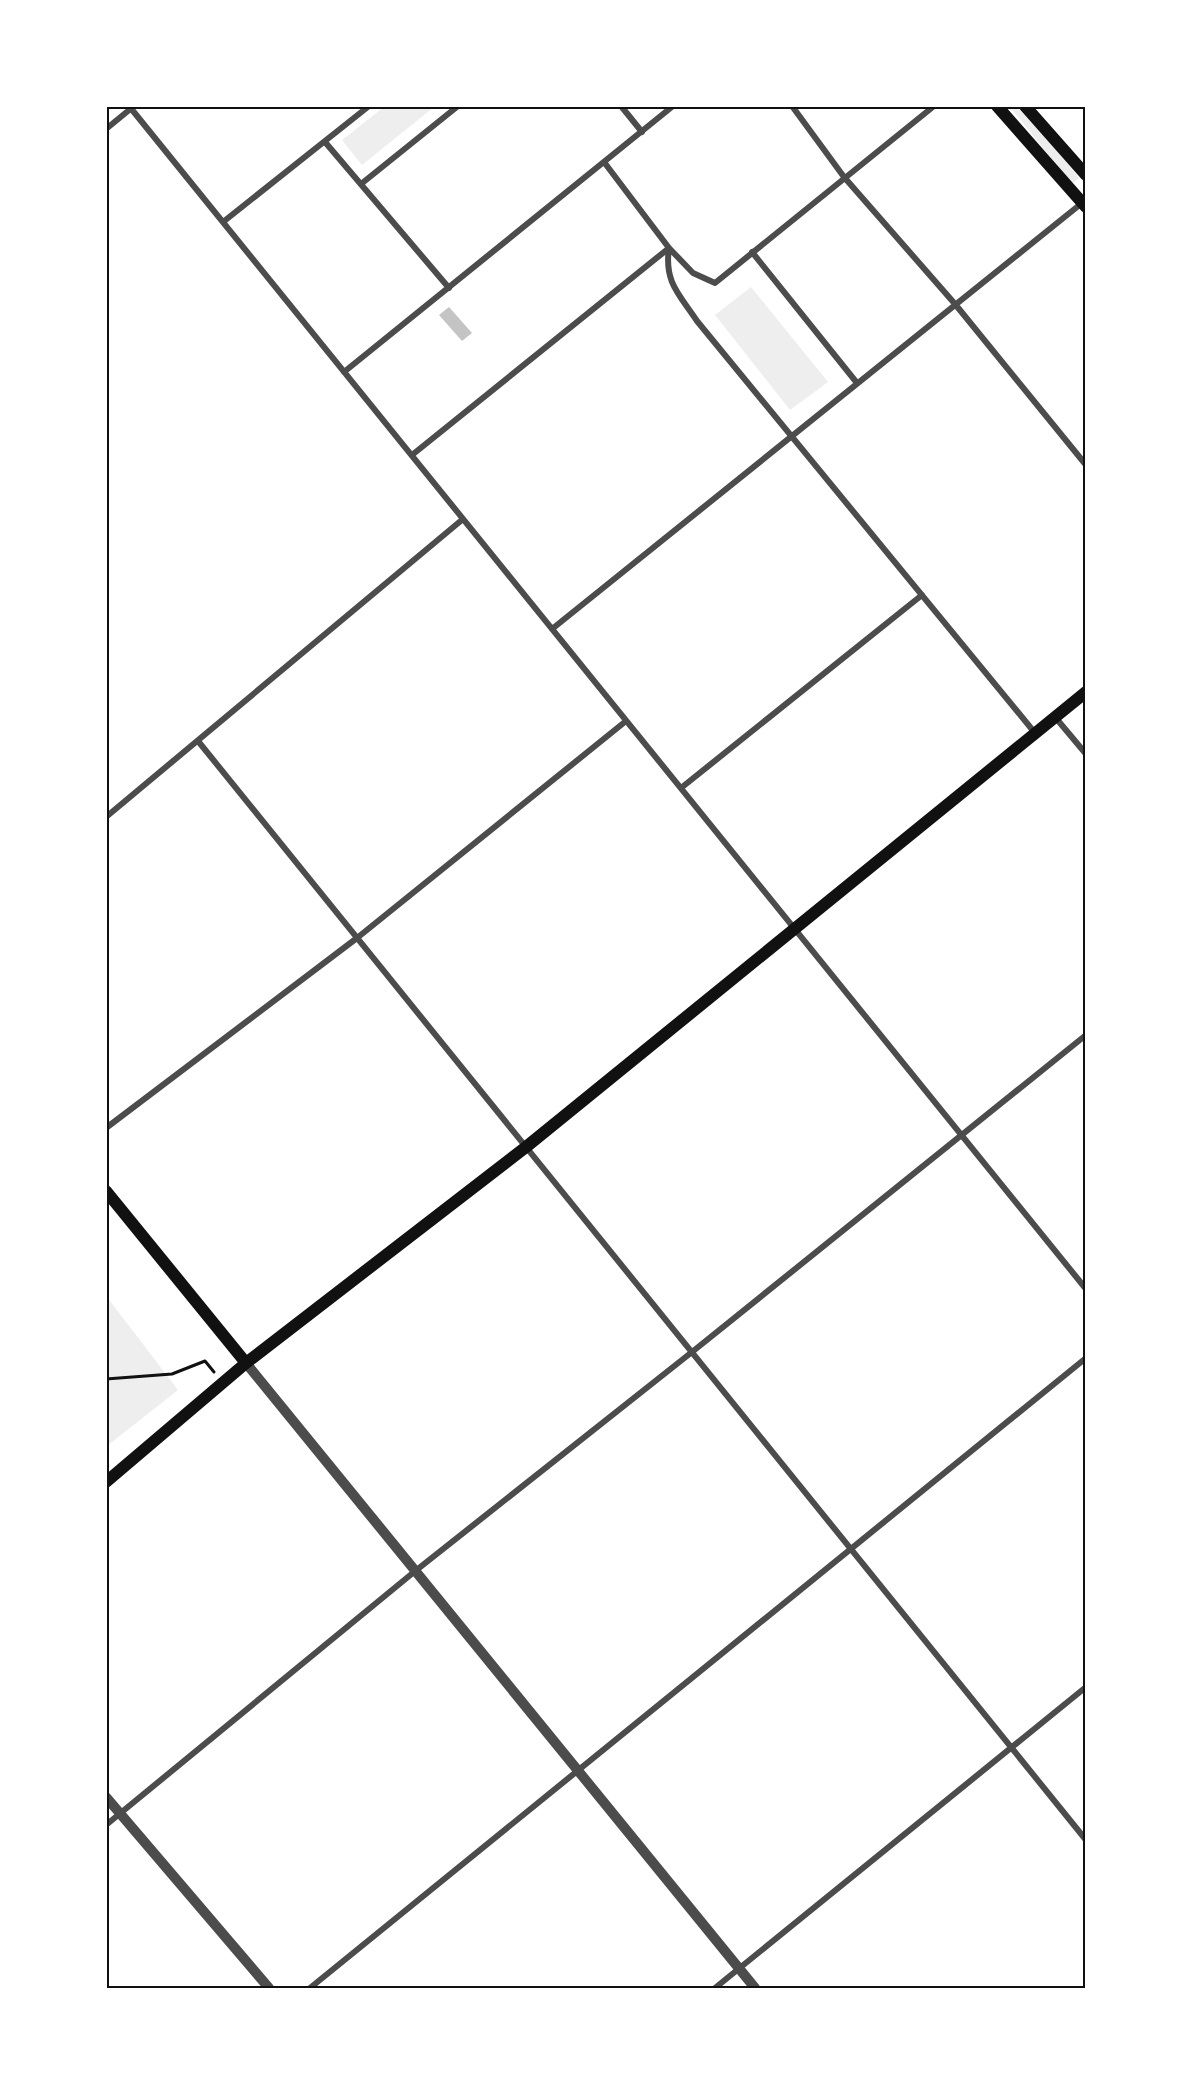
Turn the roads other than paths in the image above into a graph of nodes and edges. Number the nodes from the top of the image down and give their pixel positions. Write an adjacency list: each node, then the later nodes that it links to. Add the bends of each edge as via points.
1 (458, 106): 16 (street)
2 (621, 106): 11 (street)
3 (673, 106): 11 (street)
4 (792, 106): 15 (street)
5 (934, 106): 15 (street)
6 (997, 106): 17 (main road)
7 (1025, 106): 14 (main road)
8 (132, 107): 10 (street); 18 (street)
9 (365, 108): 12 (street)
10 (106, 129)
11 (642, 132): 13 (street)
12 (325, 142): 16 (street); 18 (street)
13 (604, 162): 19 (street); 21 (street)
14 (1086, 175)
15 (844, 177): 20 (street); 22 (street)
16 (361, 184): 21 (street)
17 (1084, 204): 22 (street)
18 (223, 222): 23 (street)
19 (669, 248): 20 (street, via 693,273 715,283); 25 (street, via 666,267 697,321); 26 (street)
20 (752, 252): 24 (street)
21 (449, 288): 23 (street)
22 (955, 304): 24 (street); 27 (street)
23 (344, 372): 26 (street)
24 (857, 383): 25 (street)
25 (791, 436): 29 (street); 30 (street)
26 (412, 455): 28 (street)
27 (1086, 465)
28 (463, 519): 30 (street); 35 (street)
29 (922, 595): 34 (street); 37 (street)
30 (552, 629): 33 (street)
31 (1086, 692): 32 (main road)
32 (1055, 717): 34 (main road); 36 (street)
33 (627, 721): 37 (street); 40 (street)
34 (1035, 733): 39 (main road)
35 (198, 741): 38 (street); 40 (street)
36 (1086, 754)
37 (681, 788): 39 (street)
38 (106, 817)
39 (794, 929): 43 (street); 44 (main road)
40 (357, 938): 42 (street); 44 (street)
41 (1086, 1035): 43 (street)
42 (106, 1128)
43 (961, 1135): 46 (street); 47 (street)
44 (526, 1147): 47 (street); 49 (main road)
45 (106, 1191): 49 (main road)
46 (1086, 1289)
47 (692, 1352): 51 (street); 52 (street)
48 (1086, 1358): 51 (street)
49 (246, 1363): 50 (main road); 52 (street)
50 (106, 1482)
51 (851, 1548): 54 (street); 55 (street)
52 (414, 1572): 55 (street); 57 (street)
53 (1086, 1687): 54 (street)
54 (1011, 1747): 59 (street); 60 (street)
55 (579, 1770): 60 (street); 62 (street)
56 (106, 1797): 57 (street)
57 (120, 1814): 58 (street); 61 (street)
58 (106, 1825)
59 (1086, 1840)
60 (739, 1970): 63 (street); 64 (street)
61 (269, 1989)
62 (310, 1989)
63 (716, 1989)
64 (755, 1989)

